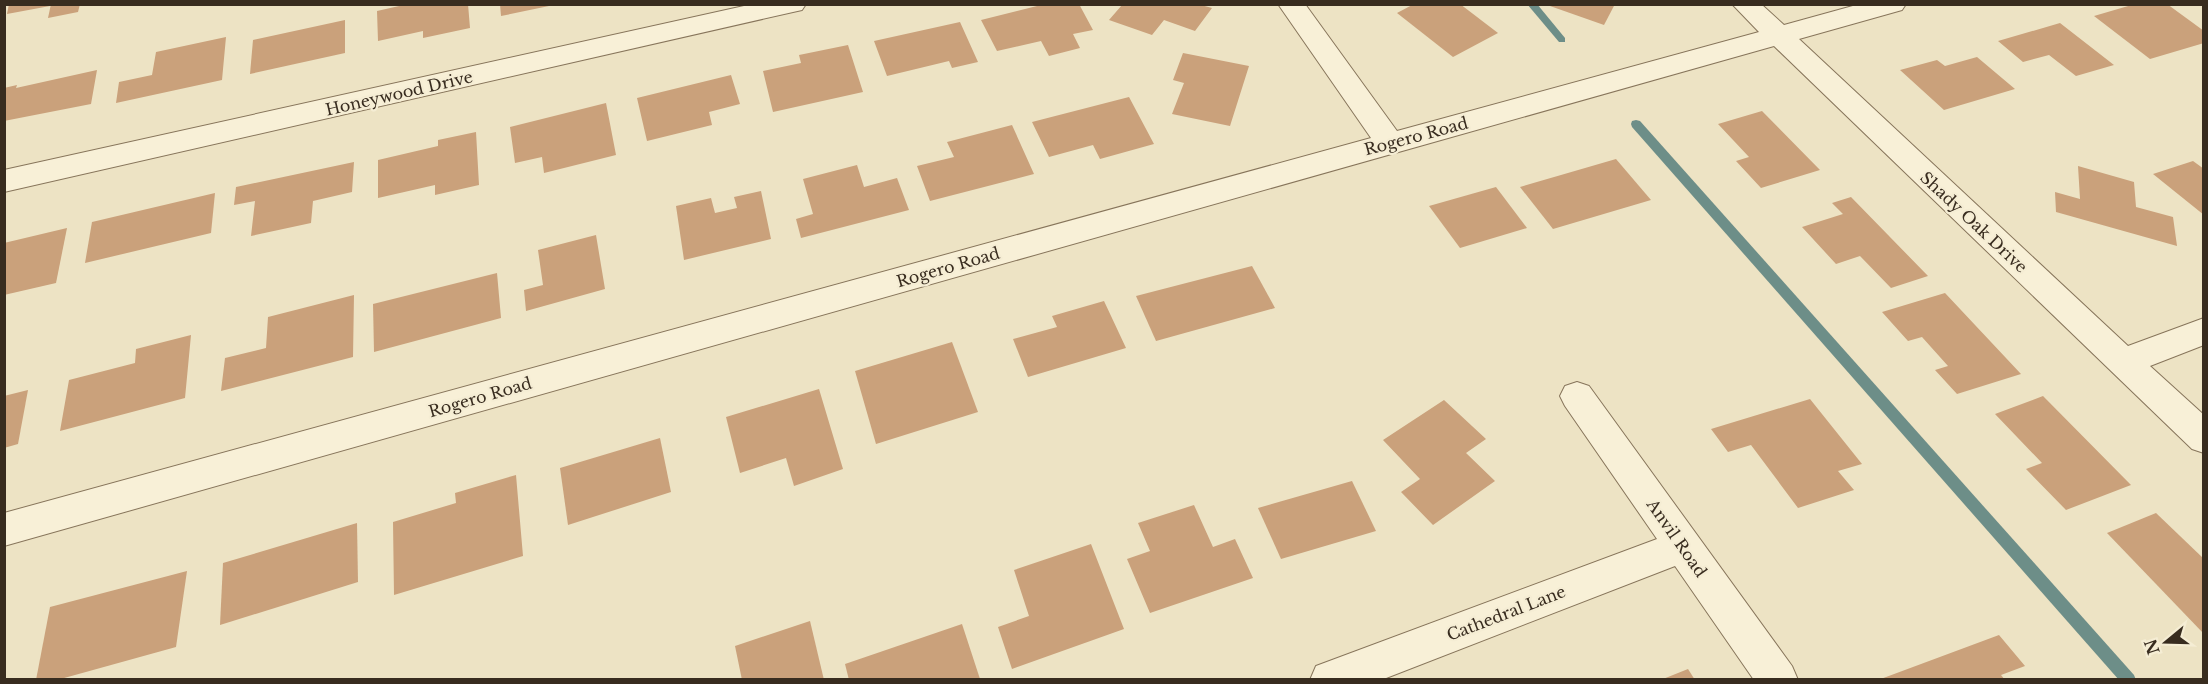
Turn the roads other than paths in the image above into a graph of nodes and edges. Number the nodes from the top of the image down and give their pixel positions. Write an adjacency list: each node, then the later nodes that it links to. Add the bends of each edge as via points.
1 (793, 4): 7 (street, Honeywood Drive)
2 (1291, 4): 6 (street)
3 (1745, 4): 5 (street, Shady Oak Drive)
4 (1893, 4): 5 (street, Rogero Road)
5 (1779, 36): 6 (street, Rogero Road); 9 (street, Shady Oak Drive)
6 (1390, 143): 12 (street, Rogero Road)
7 (4, 181)
8 (2204, 332): 9 (street)
9 (2122, 362): 11 (street, Shady Oak Drive)
10 (1577, 396): 13 (street, Anvil Road)
11 (2204, 438)
12 (4, 530)
13 (1682, 546): 14 (street, Cathedral Lane); 15 (street, Anvil Road)
14 (1330, 680)
15 (1778, 680)

